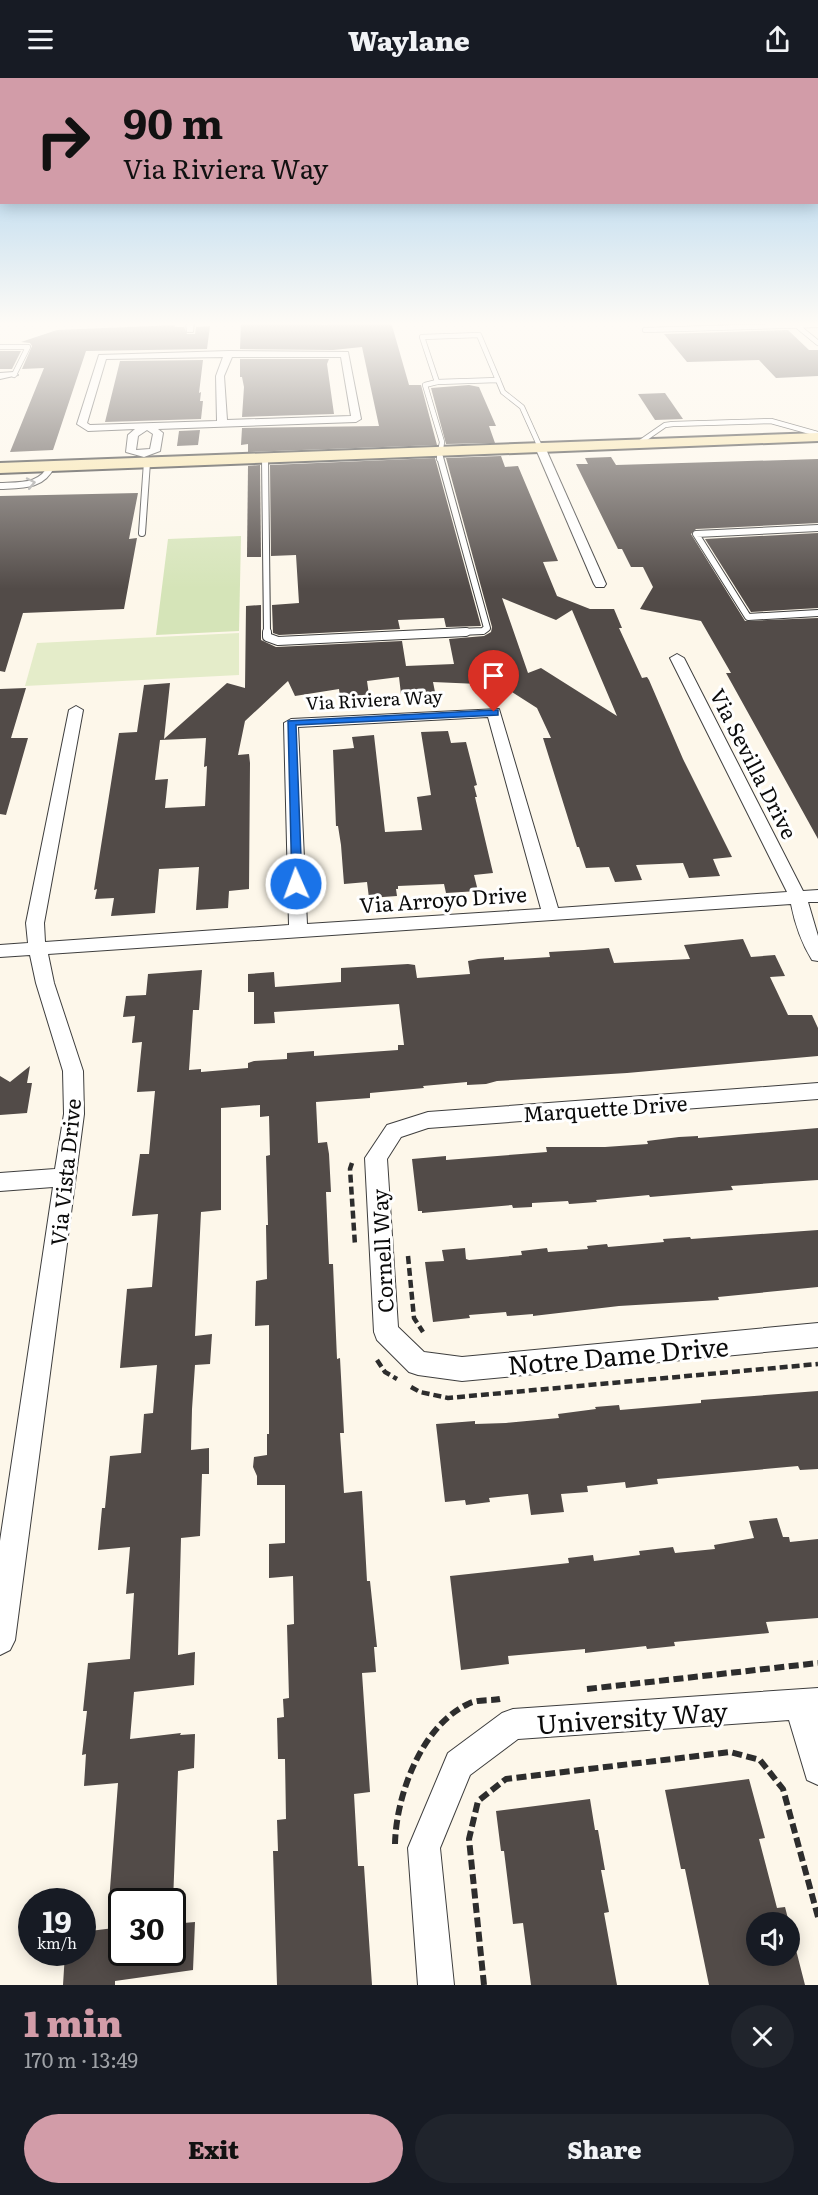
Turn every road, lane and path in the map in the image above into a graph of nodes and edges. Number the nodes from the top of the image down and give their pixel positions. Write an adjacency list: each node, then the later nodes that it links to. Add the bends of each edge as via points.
1 (86, 411): 7 (street, via 82,424 88,428)
2 (223, 411): 6 (street)
3 (355, 411): 6 (street, via 356,419)
4 (433, 411): 12 (lane, via 442,442)
5 (524, 411): 11 (lane)
6 (222, 424): 7 (street)
7 (147, 426): 9 (street, via 158,433); 10 (street, via 133,435)
8 (818, 435): 11 (main road)
9 (157, 441): 10 (street); 14 (street, via 156,451)
10 (132, 443): 14 (street, via 132,452)
11 (540, 447): 12 (main road); 20 (street)
12 (440, 451): 13 (main road); 13 (lane, via 439,461 487,628 483,630 278,641 267,637)
13 (265, 458): 14 (main road)
14 (145, 459): 15 (main road); 19 (lane)
15 (52, 465): 16 (main road); 17 (lane, one-way to 15, via 41,481 49,475)
16 (0, 468)
17 (0, 486)
18 (818, 528): 21 (lane, via 696,534 748,617)
19 (142, 533)
20 (600, 584)
21 (818, 613)
22 (677, 658): 25 (street, Via Sevilla Drive)
23 (76, 710): 28 (street, Via Vista Drive, via 35,923)
24 (818, 896): 25 (street, Via Arroyo Drive)
25 (798, 898): 26 (street, Via Arroyo Drive); 30 (street, Via Sevilla Drive, via 805,928)
26 (550, 914): 27 (street, Via Arroyo Drive); 27 (street, Via Riviera Way, via 494,712 291,723)
27 (298, 930): 28 (street, Via Arroyo Drive)
28 (37, 948): 29 (street, Via Arroyo Drive); 34 (street, Via Vista Drive, via 73,1071 74,1114)
29 (0, 951)
30 (818, 955)
31 (818, 1090): 32 (street, Marquette Drive, via 428,1120)
32 (394, 1131): 41 (street, Cornell Way, via 376,1158 386,1332)
33 (353, 1158): 36 (path, via 350,1169)
34 (66, 1177): 35 (street); 43 (street, Via Vista Drive)
35 (0, 1182)
36 (355, 1246)
37 (407, 1248): 39 (path, via 414,1318)
38 (818, 1335): 41 (street, Notre Dame Drive, via 462,1369)
39 (426, 1337)
40 (374, 1355): 42 (path, via 393,1377 420,1392 448,1398)
41 (418, 1363)
42 (818, 1364)
43 (7, 1535): 44 (street, Via Vista Drive)
44 (0, 1640)
45 (818, 1663): 46 (path)
46 (585, 1690)
47 (503, 1699): 50 (path, via 468,1703 424,1746 404,1788 394,1830)
48 (809, 1704): 49 (street); 52 (street, University Way, via 513,1724 459,1764 424,1848)
49 (818, 1769)
50 (396, 1854)
51 (818, 1917): 53 (path, via 783,1789 760,1760 730,1752 506,1779 478,1801 469,1839)
52 (436, 1985)
53 (484, 1985)

